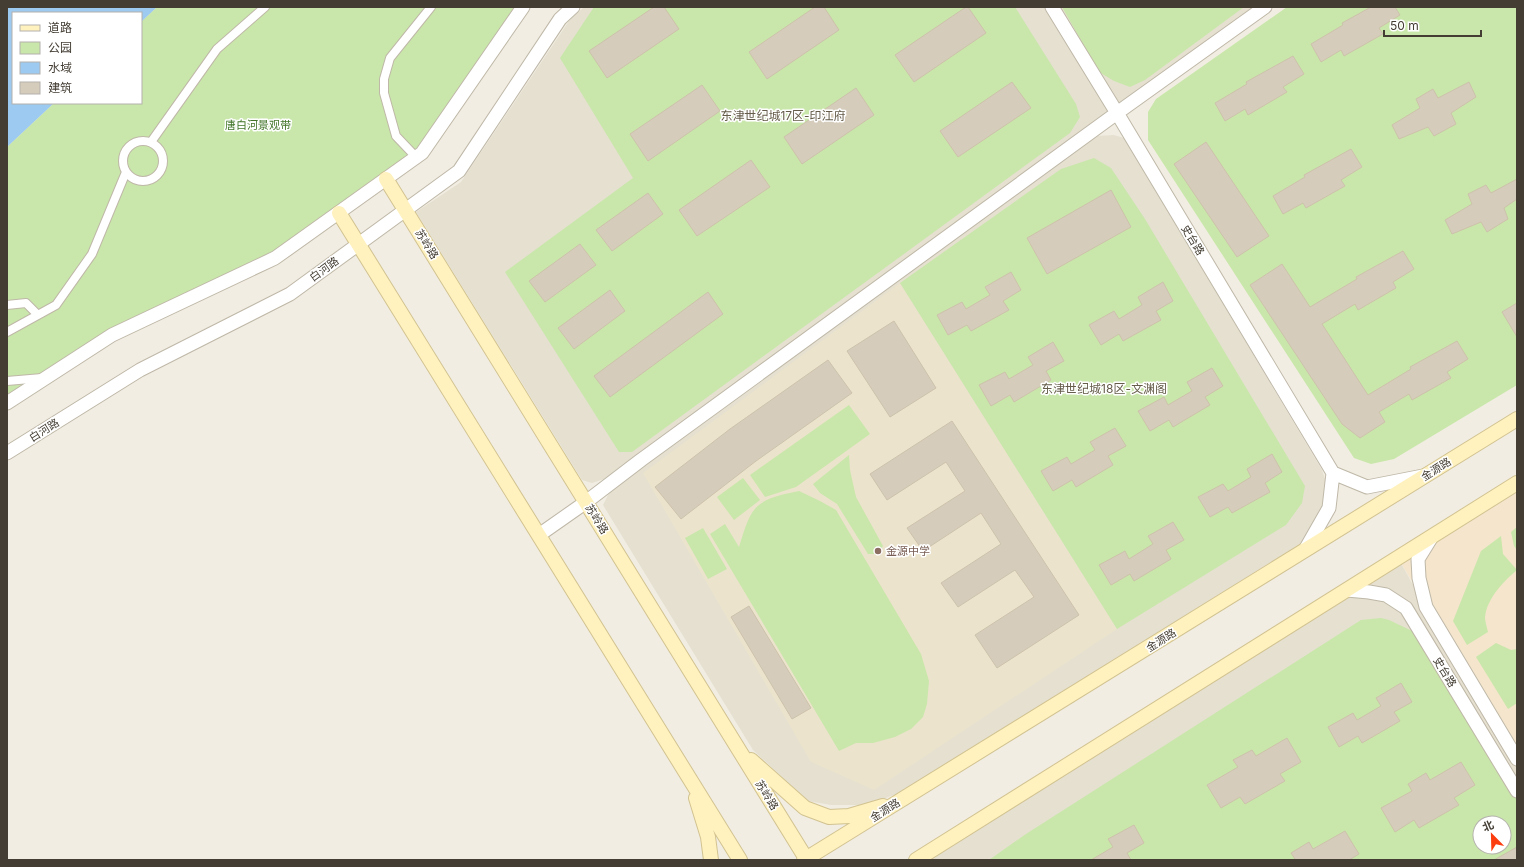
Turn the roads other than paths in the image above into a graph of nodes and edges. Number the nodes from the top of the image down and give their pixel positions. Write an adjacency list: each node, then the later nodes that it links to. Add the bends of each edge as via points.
1 (264, 7): 8 (street, via 217,49)
2 (431, 7): 9 (street, via 390,58 384,79 384,93 396,136)
3 (523, 7): 9 (street, via 422,153)
4 (573, 7): 12 (street, 白河路, via 560,19 459,171)
5 (1052, 7): 7 (street, 史台路)
6 (1265, 7): 7 (street)
7 (1117, 113): 23 (street, 史台路); 26 (street)
8 (151, 142): 10 (street, via 138,141 127,148 122,160); 10 (street, via 161,151 163,158 163,165 156,176 150,180 137,180)
9 (416, 157): 11 (street)
10 (126, 172): 16 (street, via 92,254 56,305)
11 (386, 179): 12 (main road, 苏岭路); 13 (street)
12 (406, 210): 14 (street, 白河路); 26 (main road, 苏岭路)
13 (339, 213): 14 (main road); 18 (street, via 275,258 112,335)
14 (358, 244): 22 (street, 白河路, via 290,294 140,370); 27 (main road)
15 (7, 305): 16 (street, via 26,303)
16 (38, 316): 17 (street)
17 (7, 332)
18 (46, 378): 19 (street); 20 (street)
19 (7, 381)
20 (7, 403)
21 (1517, 419): 24 (main road, 金源路)
22 (7, 453)
23 (1333, 473): 24 (street, via 1367,487); 29 (street, via 1330,508)
24 (1425, 476): 29 (main road, 金源路)
25 (1517, 484): 28 (main road)
26 (586, 502): 27 (street); 31 (main road, 苏岭路)
27 (539, 535): 33 (main road)
28 (1431, 538): 30 (main road); 32 (street, 史台路, via 1418,559 1419,578 1426,607)
29 (1305, 550): 35 (main road, 金源路)
30 (1347, 590): 34 (street, 史台路, via 1386,595 1406,608); 36 (main road)
31 (739, 750): 35 (main road, via 805,808 829,816 849,816); 39 (main road, 苏岭路)
32 (1517, 759)
33 (690, 780): 37 (main road, via 708,837); 38 (main road)
34 (1517, 791)
35 (909, 796): 39 (main road, 金源路)
36 (951, 838): 40 (main road); 41 (main road)
37 (711, 860)
38 (740, 860)
39 (806, 860)
40 (916, 860)
41 (932, 860)

